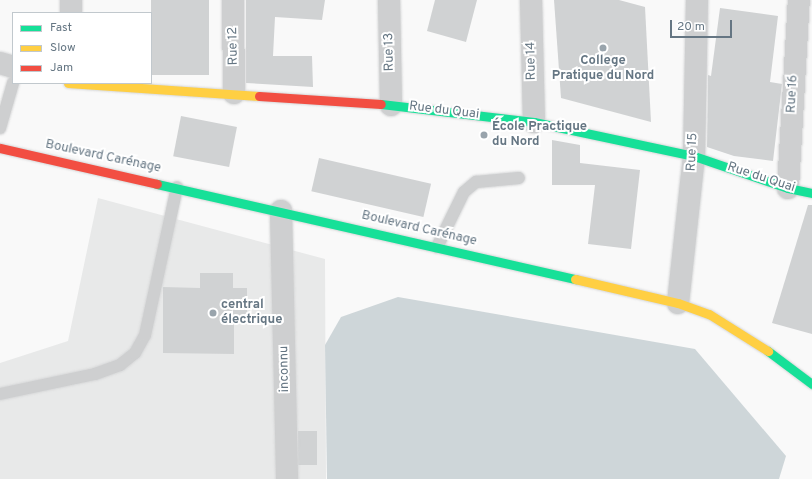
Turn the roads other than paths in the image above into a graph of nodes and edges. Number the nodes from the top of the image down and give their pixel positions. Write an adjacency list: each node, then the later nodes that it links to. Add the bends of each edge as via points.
1 (71, 0): 7 (street)
2 (233, 0): 12 (street, Rue 12)
3 (389, 0): 13 (street, Rue 13)
4 (531, 0): 14 (street, Rue 14)
5 (698, 0): 17 (street, Rue 15)
6 (799, 0): 20 (street, Rue 16)
7 (71, 12)
8 (0, 63): 9 (street)
9 (12, 67)
10 (13, 84): 15 (lane)
11 (86, 84): 12 (street, Rue du Quai)
12 (234, 93): 13 (street, Rue du Quai)
13 (391, 105): 14 (street, Rue du Quai)
14 (534, 122): 17 (street, Rue du Quai)
15 (0, 128)
16 (0, 148): 19 (street, Boulevard Carénage)
17 (694, 156): 20 (street, Rue du Quai); 24 (street, Rue 15)
18 (519, 178): 23 (lane, via 476,182 464,192)
19 (177, 187): 22 (street, Boulevard Carénage); 26 (lane, via 145,335 135,353 120,365 95,374)
20 (788, 188): 21 (street, Rue du Quai)
21 (812, 193)
22 (282, 211): 23 (street, Boulevard Carénage); 27 (street, inconnu)
23 (437, 247): 24 (street, Boulevard Carénage)
24 (678, 303): 25 (street, Boulevard Carénage, via 709,314 747,336)
25 (812, 384)
26 (0, 394)
27 (287, 479)

